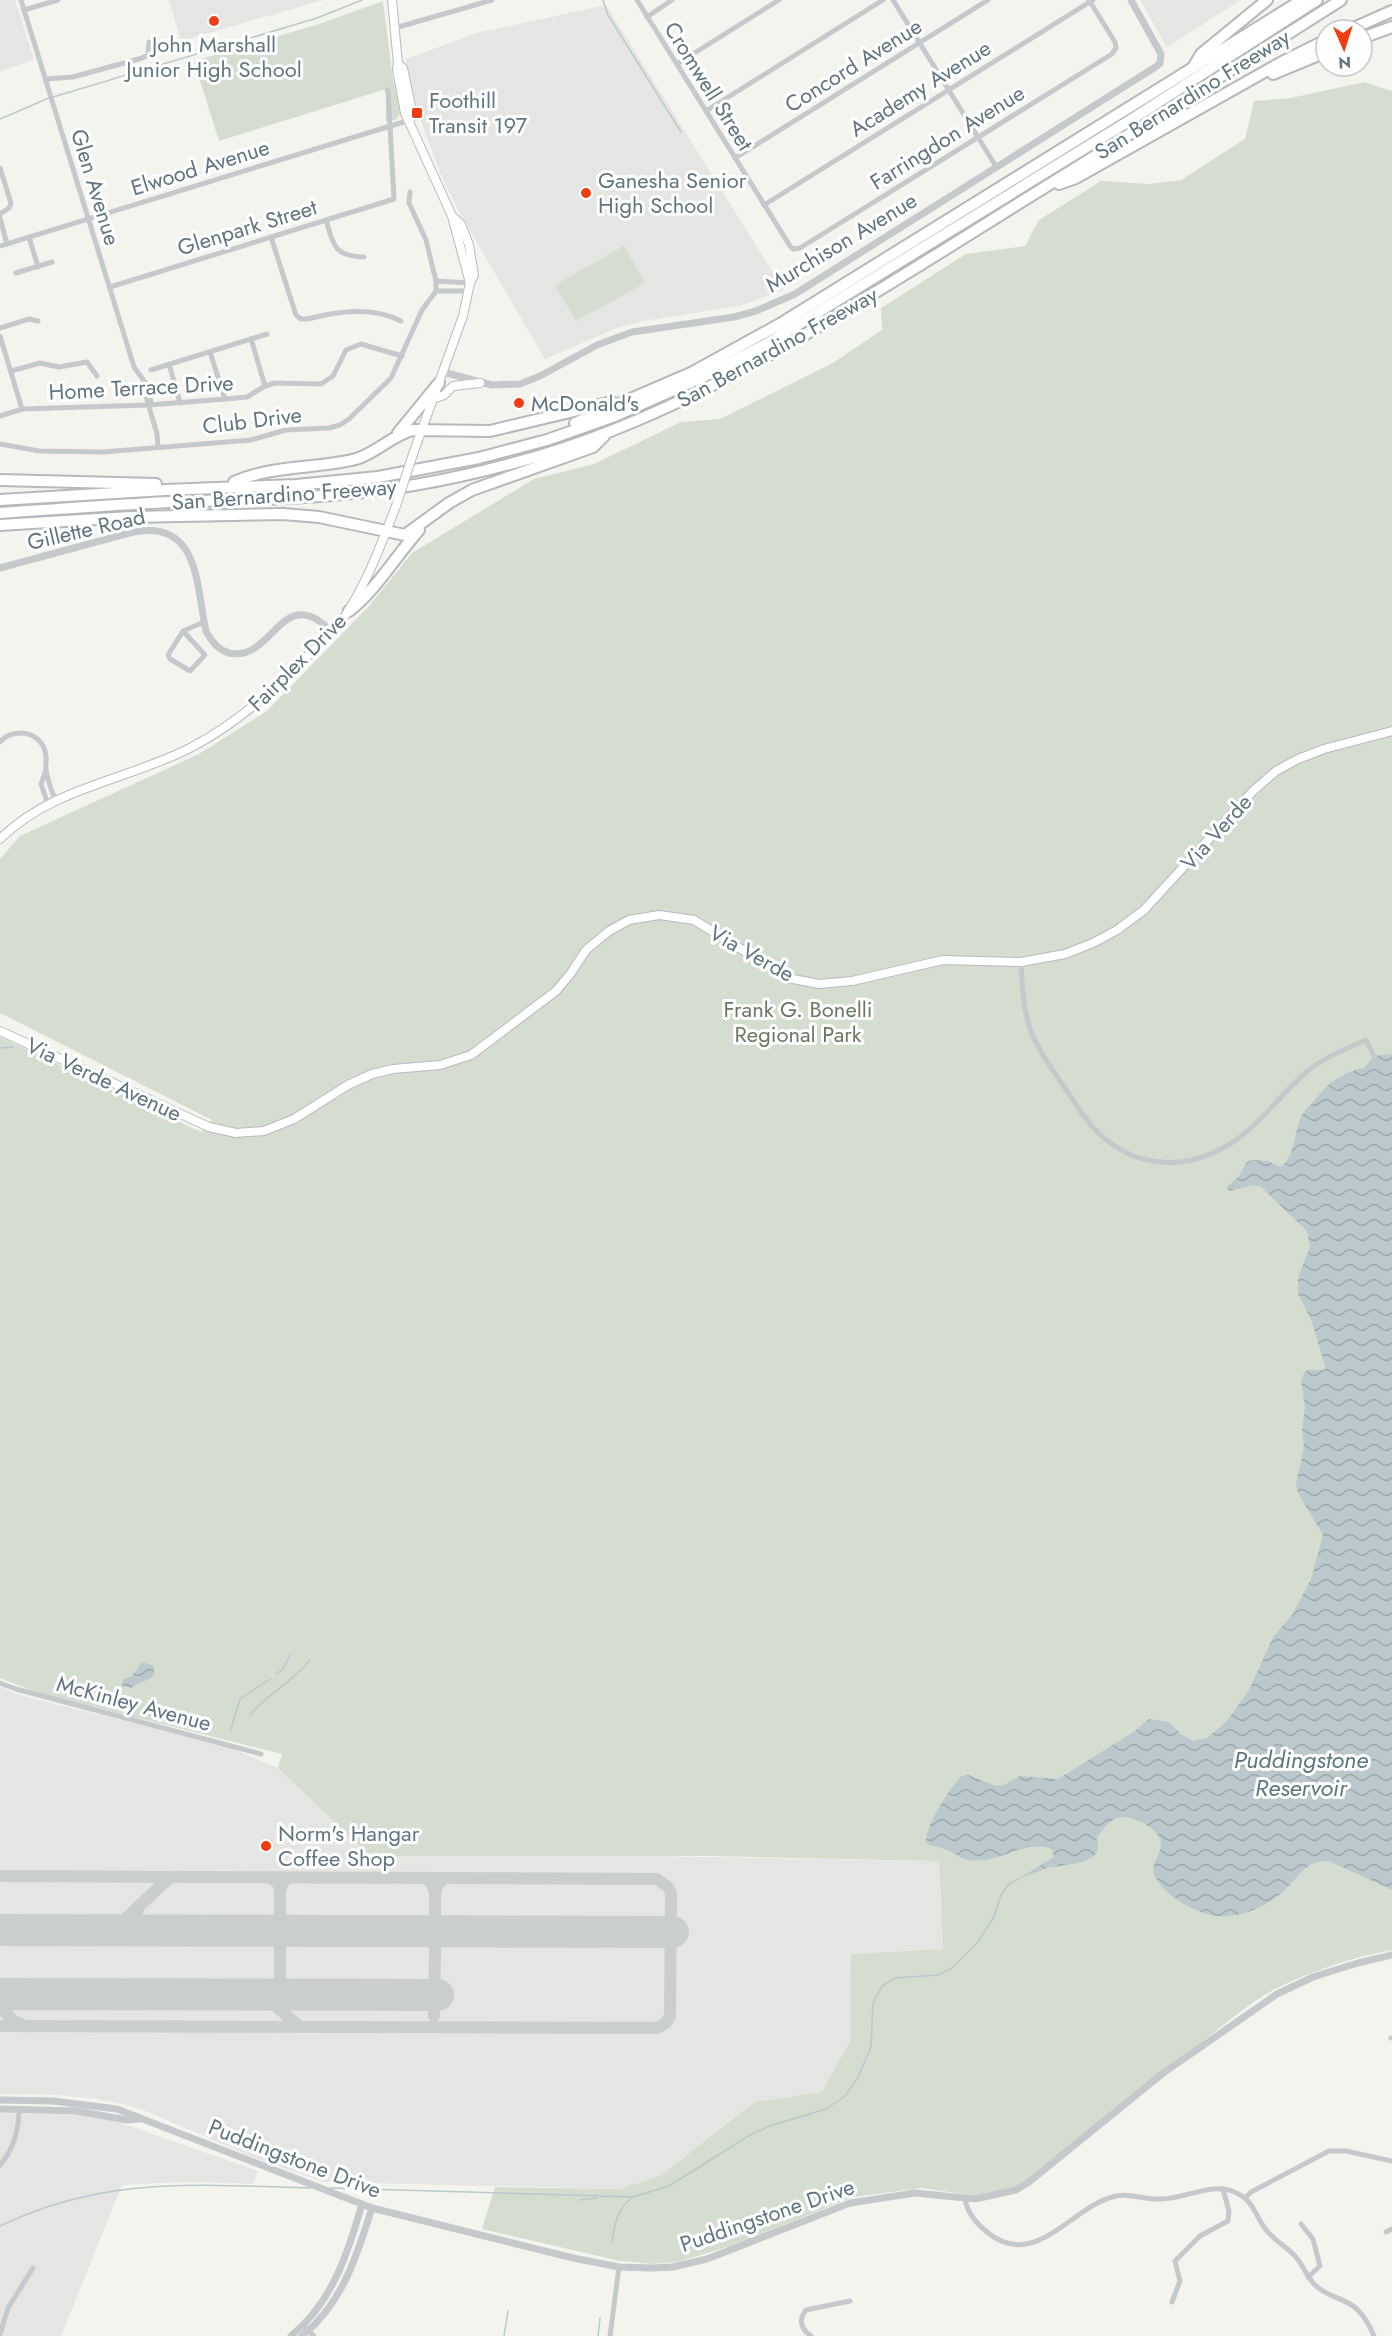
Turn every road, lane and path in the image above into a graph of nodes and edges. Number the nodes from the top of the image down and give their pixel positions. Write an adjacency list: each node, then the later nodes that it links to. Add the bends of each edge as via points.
1 (21, 0): 18 (street, Glen Avenue)
2 (58, 0): 18 (street)
3 (392, 0): 23 (main road, Fairplex Drive)
4 (492, 0): 23 (street)
5 (637, 0): 20 (street, Cromwell Street)
6 (672, 0): 20 (street)
7 (779, 0): 29 (street)
8 (883, 0): 35 (street)
9 (893, 0): 26 (street)
10 (988, 0): 26 (street, Concord Avenue)
11 (1131, 0): 41 (street, Murchison Avenue, via 1161,54 1160,63)
12 (1267, 0): 30 (highway, via 1201,54)
13 (1302, 0): 30 (highway, San Bernardino Freeway)
14 (1317, 0): 94 (highway, via 1129,121 768,343 615,416 488,456 378,477 296,485)
15 (1328, 0): 95 (highway, via 1178,99 747,361 682,395 569,439 484,463 391,482 228,495)
16 (1341, 0): 43 (highway, San Bernardino Freeway)
17 (1091, 1): 33 (street, Academy Avenue); 38 (street, Farringdon Avenue, via 1115,42 1112,54)
18 (24, 10): 31 (street, Glen Avenue)
19 (1392, 11): 21 (highway)
20 (646, 17): 29 (street, Cromwell Street)
21 (1374, 19)
22 (1392, 27): 24 (highway)
23 (395, 28): 36 (main road, Fairplex Drive, via 400,91)
24 (1374, 34)
25 (149, 42): 31 (street, via 148,55 142,58 73,77)
26 (920, 43): 33 (street); 39 (street, Concord Avenue)
27 (1314, 46): 32 (highway)
28 (1314, 57): 32 (highway)
29 (677, 64): 35 (street, Cromwell Street)
30 (1191, 69): 77 (highway, San Bernardino Freeway, via 780,324 708,365)
31 (46, 79): 46 (street, Glen Avenue)
32 (1242, 86): 43 (highway, via 1076,178)
33 (949, 89): 38 (street); 44 (street, Academy Avenue)
34 (388, 90): 37 (street)
35 (706, 111): 39 (street, Cromwell Street)
36 (410, 120): 37 (street, Elwood Avenue); 59 (main road, Fairplex Drive, via 452,216)
37 (390, 126): 46 (street, Elwood Avenue); 47 (street, Glenpark Street, via 394,199)
38 (979, 137): 41 (street); 52 (street, Farringdon Avenue)
39 (735, 158): 44 (street, Cromwell Street)
40 (0, 168): 45 (street, via 10,203)
41 (998, 168): 75 (street, Murchison Avenue, via 774,304 734,317 632,332 520,384)
42 (411, 192): 57 (street, via 409,203 426,240)
43 (1037, 192): 85 (highway, San Bernardino Freeway, via 745,370)
44 (764, 205): 52 (street, Cromwell Street)
45 (0, 216): 50 (street)
46 (89, 219): 48 (street, Elwood Avenue); 58 (street, Glen Avenue)
47 (326, 220): 49 (street, Glenpark Street); 53 (street, via 337,251)
48 (29, 237): 50 (street, Elwood Avenue); 55 (street)
49 (272, 237): 58 (street, Glenpark Street); 62 (street, via 296,315 301,319 364,312 390,315)
50 (8, 244): 51 (street, Elwood Avenue)
51 (0, 246)
52 (794, 249)
53 (364, 257)
54 (52, 262): 55 (street)
55 (38, 267): 56 (street)
56 (16, 273)
57 (436, 281): 59 (street); 60 (street)
58 (110, 287): 81 (street, Glen Avenue)
59 (469, 287): 60 (street); 72 (main road, Fairplex Drive)
60 (436, 291): 68 (street, Club Drive, via 422,310)
61 (38, 321): 63 (street, via 29,319)
62 (401, 321)
63 (0, 328)
64 (267, 334): 66 (street)
65 (0, 336): 71 (street)
66 (251, 339): 67 (street); 76 (street)
67 (210, 352): 69 (street); 78 (street)
68 (402, 356): 76 (street, Home Terrace Drive, via 361,344 352,346 341,357 328,381); 88 (street, Club Drive, via 391,378 340,425 286,430 251,440)
69 (169, 364): 70 (street); 80 (street)
70 (152, 369)
71 (11, 371): 73 (street, via 40,363 59,367 87,362); 82 (street)
72 (443, 372): 74 (main road, Fairplex Drive); 75 (street, Murchison Avenue)
73 (97, 376)
74 (439, 383): 79 (main road, Fairplex Drive); 86 (highway)
75 (480, 383): 79 (main road, via 453,386 444,396)
76 (265, 386): 78 (street, Home Terrace Drive, via 247,397)
77 (636, 398): 84 (highway, via 490,431); 90 (highway, San Bernardino Freeway, via 540,435 435,462 348,475)
78 (225, 399): 80 (street, Home Terrace Drive)
79 (433, 399): 84 (main road, Fairplex Drive)
80 (180, 403): 81 (street, Home Terrace Drive)
81 (149, 405): 82 (street, Home Terrace Drive); 88 (street, Glen Avenue)
82 (22, 410): 83 (street, Home Terrace Drive)
83 (0, 416)
84 (422, 430): 86 (highway); 100 (main road, Fairplex Drive, bridge)
85 (607, 434): 93 (highway, San Bernardino Freeway, via 506,465 437,480); 97 (highway, via 593,447 472,490)
86 (394, 438): 90 (highway, via 356,459 253,473)
87 (0, 444): 88 (street, Club Drive, via 48,452)
88 (158, 447)
89 (0, 480): 91 (highway)
90 (234, 482): 91 (highway, San Bernardino Freeway)
91 (159, 484): 92 (highway, San Bernardino Freeway)
92 (0, 494)
93 (285, 498): 95 (highway, San Bernardino Freeway); 98 (highway)
94 (0, 500)
95 (215, 501): 96 (highway, San Bernardino Freeway)
96 (0, 513)
97 (436, 513): 100 (highway, via 405,535); 102 (highway, via 395,557 371,591)
98 (131, 517): 99 (highway); 100 (highway, via 295,515)
99 (0, 525)
100 (386, 531): 102 (main road, Fairplex Drive, via 368,578)
101 (0, 568): 103 (street, Gillette Road, via 133,532 165,532 181,542 191,557)
102 (349, 610): 105 (main road, Fairplex Drive)
103 (204, 622): 104 (street); 105 (street, Gillette Road, via 215,645 238,654 253,650 282,621 293,616 315,617)
104 (183, 631): 104 (street, via 168,655 190,671 205,655)
105 (332, 632): 111 (main road, Fairplex Drive, via 267,696 216,734 158,763)
106 (1392, 731): 114 (main road, Via Verde, via 1324,749 1276,771 1144,910 1093,943 1065,954)
107 (1, 739): 108 (street, via 22,733 37,738 46,752)
108 (46, 770): 109 (street); 110 (street)
109 (49, 784): 110 (street); 111 (street)
110 (41, 785): 112 (street)
111 (56, 800): 112 (main road, Fairplex Drive)
112 (48, 804): 113 (main road, Fairplex Drive)
113 (0, 839)
114 (1021, 962): 116 (street, via 1024,1006 1033,1035 1082,1114 1114,1147 1140,1159 1171,1164 1209,1154 1231,1144 1256,1124 1304,1074 1330,1056 1366,1040); 117 (main road, Via Verde, via 943,960 852,981 819,984 788,978 694,920 659,915 629,920 609,930 586,950 556,991 471,1055 440,1065 372,1074 294,1119 264,1131 236,1133)
115 (0, 1031): 117 (main road, Via Verde Avenue)
116 (1374, 1056)
117 (209, 1127)
118 (0, 1683): 119 (street, McKinley Avenue)
119 (261, 1754)
120 (1392, 1955): 130 (street, Puddingstone Drive, via 1313,1977 1277,1994 1162,2074 1029,2182 1000,2195)
121 (0, 2100): 122 (street, Puddingstone Drive)
122 (19, 2100): 124 (street); 125 (street, Puddingstone Drive, via 97,2104 133,2113)
123 (0, 2109): 124 (street, Puddingstone Drive)
124 (19, 2109): 125 (street, Puddingstone Drive); 127 (street, via 16,2136)
125 (138, 2119): 131 (street, Puddingstone Drive)
126 (1392, 2161): 129 (street, via 1329,2151)
127 (0, 2165)
128 (1223, 2189): 129 (street); 130 (street, via 1163,2199 1112,2197 1044,2239 1018,2244 1006,2243 986,2231 966,2206); 138 (street, via 1228,2221 1200,2236 1175,2261 1180,2280)
129 (1246, 2197): 136 (street, via 1264,2228 1294,2255)
130 (965, 2199): 134 (street, Puddingstone Drive, via 915,2193 870,2199 833,2208 708,2259 673,2266)
131 (362, 2204): 132 (street, Puddingstone Drive); 141 (street, via 338,2275)
132 (372, 2208): 134 (street, Puddingstone Drive); 143 (street, via 348,2278)
133 (1301, 2224): 136 (street, via 1313,2239 1320,2266)
134 (619, 2267): 145 (street)
135 (33, 2268): 140 (street)
136 (1308, 2277): 147 (street, via 1323,2292 1360,2312)
137 (850, 2301): 146 (street, via 806,2310 801,2326)
138 (1172, 2302)
139 (0, 2306): 140 (street)
140 (8, 2308): 142 (street)
141 (302, 2325): 143 (street); 144 (street)
142 (0, 2334)
143 (308, 2334)
144 (291, 2336)
145 (610, 2336)
146 (811, 2336)
147 (1374, 2336)

